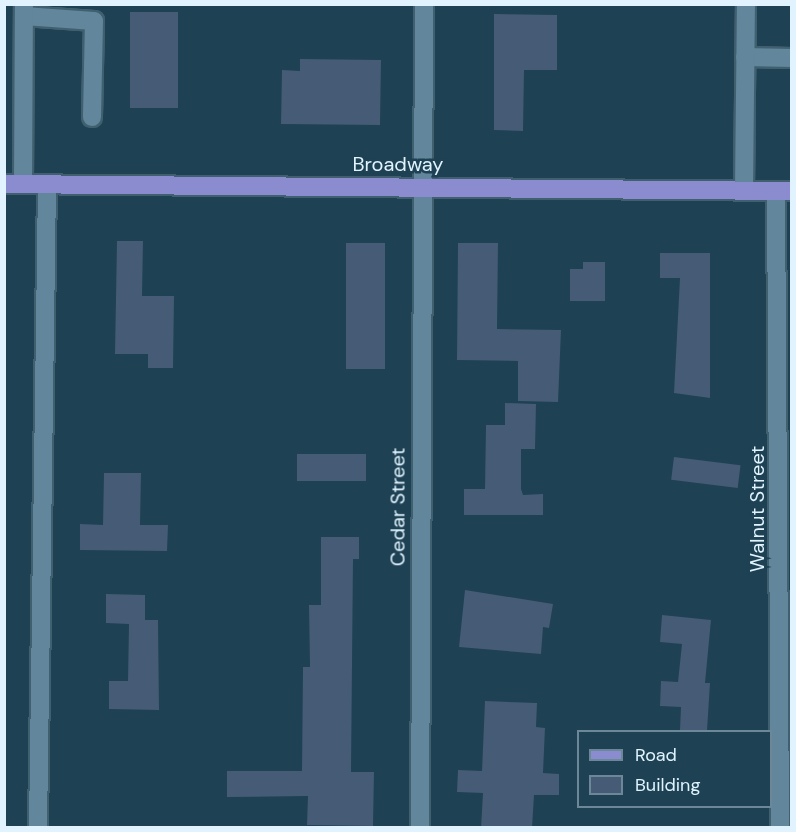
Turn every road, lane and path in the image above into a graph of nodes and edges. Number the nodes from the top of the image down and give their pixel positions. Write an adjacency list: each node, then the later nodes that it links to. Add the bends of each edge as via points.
1 (424, 4): 9 (street, Cedar Street)
2 (746, 4): 4 (street)
3 (24, 10): 6 (street, via 94,21); 7 (street)
4 (745, 57): 5 (street); 10 (street)
5 (792, 58)
6 (93, 117)
7 (14, 184): 8 (main road, Broadway)
8 (47, 185): 9 (main road, Broadway); 12 (street)
9 (423, 186): 10 (main road, Broadway); 13 (street, Cedar Street)
10 (744, 190): 11 (main road, Broadway)
11 (784, 191): 14 (street, Walnut Street)
12 (38, 828)
13 (420, 828)
14 (780, 828)

